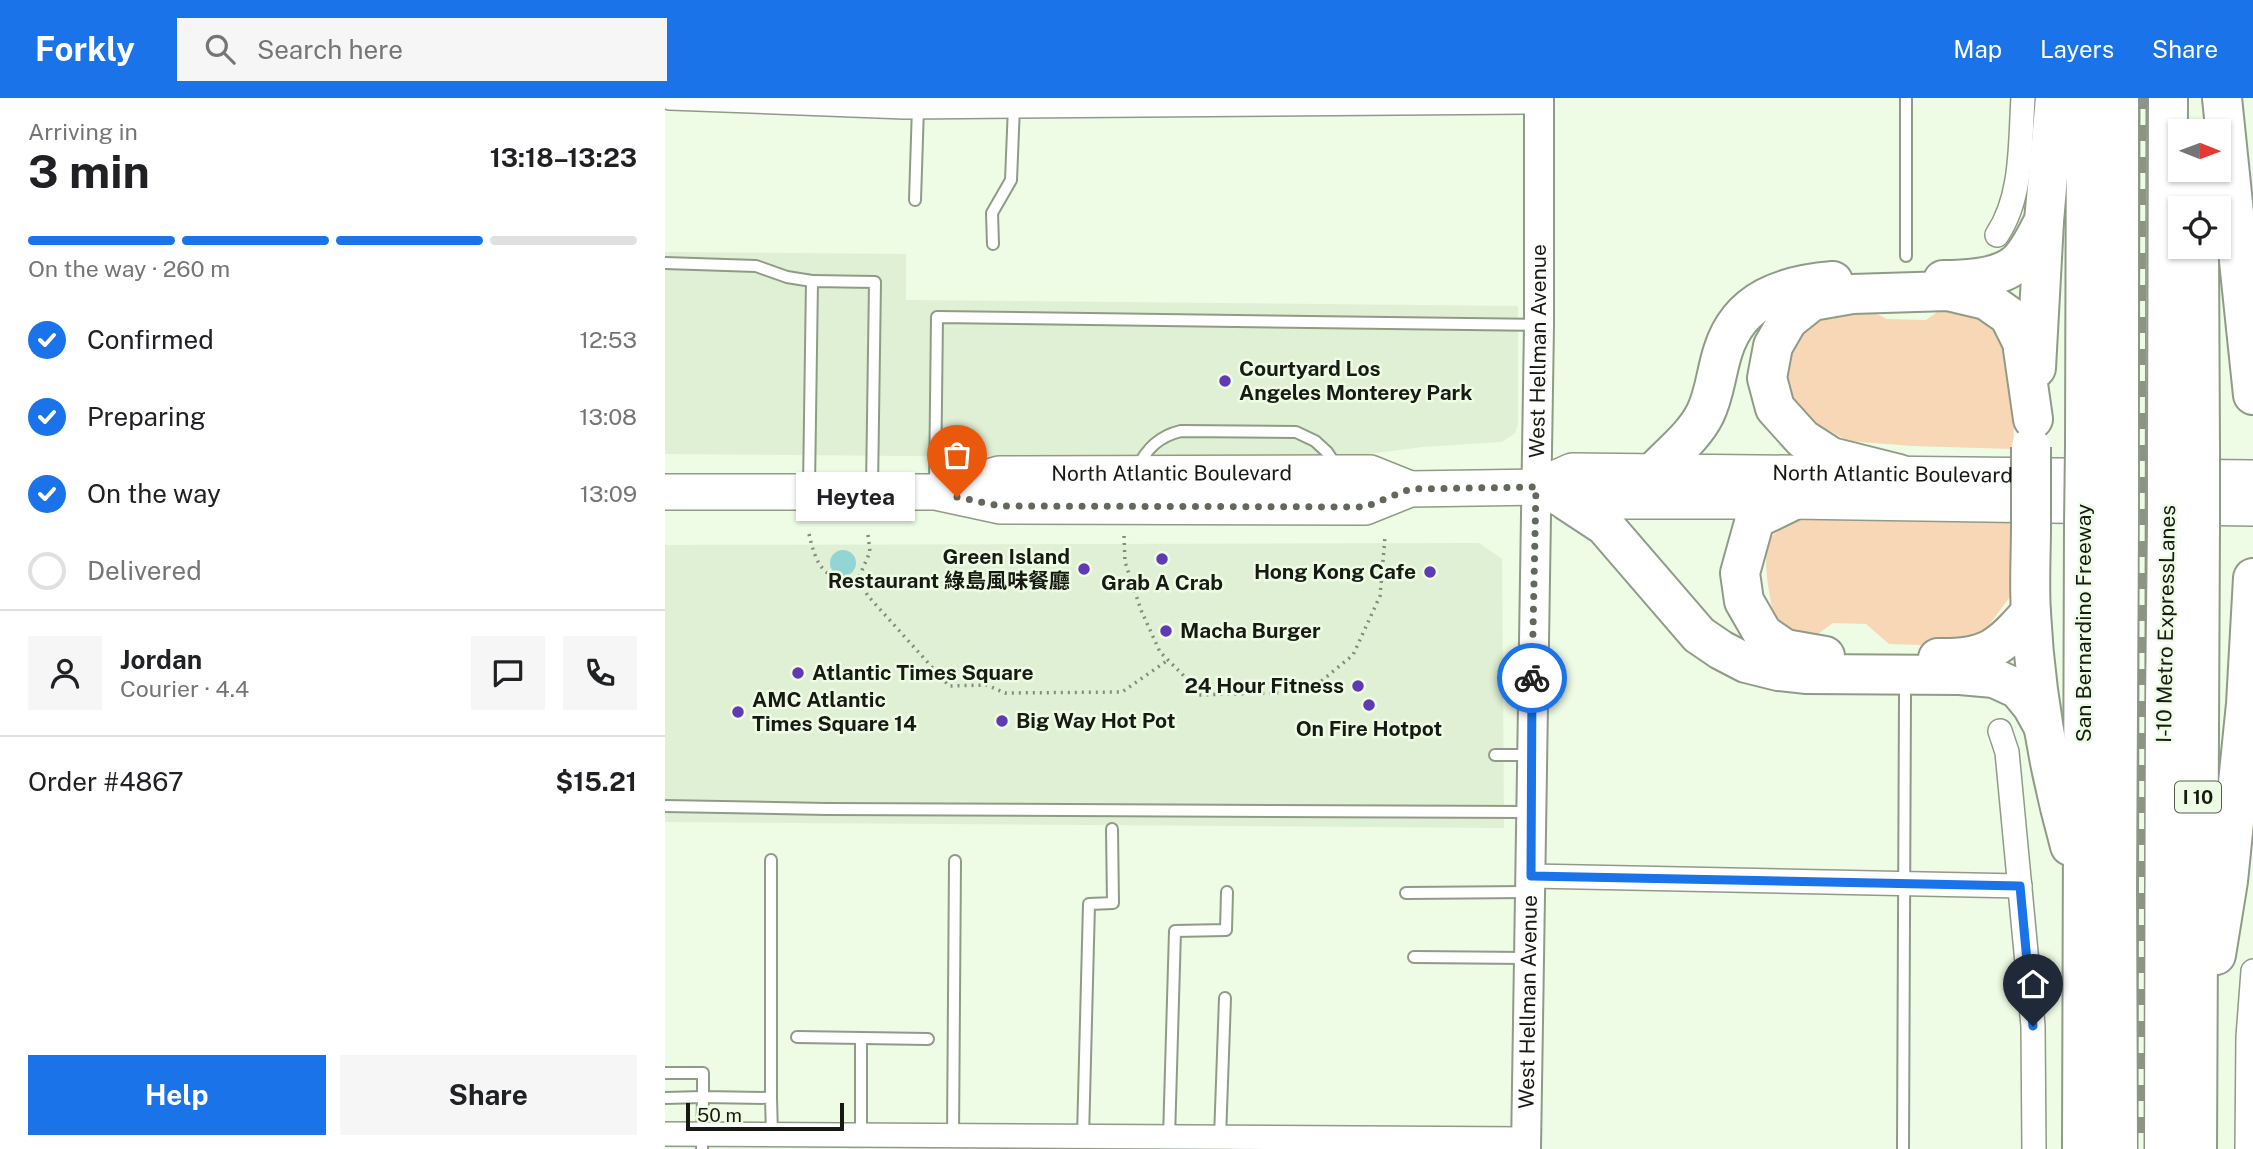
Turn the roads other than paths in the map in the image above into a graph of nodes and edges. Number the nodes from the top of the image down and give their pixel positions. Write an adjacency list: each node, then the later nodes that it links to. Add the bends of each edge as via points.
1 (670, 98): 12 (street)
2 (1906, 98): 19 (lane)
3 (2023, 98): 16 (street, via 2015,190 2008,218)
4 (2055, 98): 15 (highway)
5 (2086, 98): 27 (highway)
6 (2119, 98): 27 (highway)
7 (2168, 98): 28 (highway, I-10 Metro ExpressLanes)
8 (2198, 98): 13 (highway)
9 (2221, 98): 17 (highway)
10 (1539, 100): 11 (street); 24 (street, West Hellman Avenue)
11 (1014, 106): 12 (street); 18 (lane, via 1011,180 992,213)
12 (918, 107): 14 (lane)
13 (2198, 119)
14 (915, 200)
15 (2044, 221): 26 (highway); 29 (highway, via 2015,264 1992,276 1831,281 1785,289 1753,304 1734,326 1723,350 1705,415)
16 (1997, 235)
17 (2236, 238): 23 (highway); 25 (highway)
18 (993, 244)
19 (1906, 256)
20 (2198, 259): 28 (highway)
21 (665, 263): 22 (lane, via 756,266)
22 (812, 281): 34 (lane); 35 (lane, via 875,282)
23 (2253, 286)
24 (1539, 325): 36 (lane, via 937,317); 37 (street, West Hellman Avenue)
25 (2253, 395)
26 (2032, 433): 30 (highway, via 2022,342 2009,316 1986,300 1948,291 1852,294 1812,301 1788,320 1773,346 1767,378 1775,408 1803,439 1831,457); 43 (highway, bridge)
27 (2102, 448): 40 (highway, bridge)
28 (2184, 448): 41 (highway, I-10 Metro ExpressLanes, bridge)
29 (1655, 471): 30 (main road, North Atlantic Boulevard); 37 (main road, North Atlantic Boulevard, via 1572,471)
30 (1899, 474): 31 (main road, North Atlantic Boulevard)
31 (2253, 478)
32 (1410, 489): 36 (main road, North Atlantic Boulevard, via 1365,507 1000,506); 36 (main road, North Atlantic Boulevard, via 1370,472 1136,473 999,474); 37 (main road, North Atlantic Boulevard)
33 (665, 492): 34 (main road, North Atlantic Boulevard)
34 (809, 492): 35 (main road, North Atlantic Boulevard)
35 (872, 492): 36 (main road, North Atlantic Boulevard)
36 (935, 492)
37 (1551, 494): 38 (main road, North Atlantic Boulevard); 46 (highway, via 1605,526 1699,635 1746,663 1808,674 1994,678 2018,689); 49 (street, West Hellman Avenue)
38 (1793, 501): 39 (main road, North Atlantic Boulevard); 43 (highway, via 1755,519 1740,573 1744,601 1763,634 1785,649 1827,656 1957,658 1987,652 2008,639)
39 (2253, 508)
40 (2102, 525): 59 (highway, San Bernardino Freeway); 87 (highway, via 2117,889)
41 (2183, 525): 68 (highway, I 10); 88 (highway, I-10 Metro ExpressLanes)
42 (2253, 578): 45 (highway)
43 (2031, 612): 46 (highway)
44 (1905, 695): 56 (lane)
45 (2250, 701): 68 (highway, via 2228,881)
46 (2042, 724): 59 (highway)
47 (2000, 731): 57 (street, via 2007,752)
48 (1495, 755): 49 (lane)
49 (1532, 755): 51 (street, West Hellman Avenue)
50 (665, 806): 51 (lane)
51 (1532, 812): 55 (street, West Hellman Avenue)
52 (1112, 829): 76 (lane, via 1113,903 1089,904)
53 (771, 860): 72 (lane)
54 (955, 861): 75 (lane)
55 (1531, 884): 56 (street); 60 (lane); 62 (street, West Hellman Avenue)
56 (1906, 885): 57 (street); 84 (lane)
57 (2020, 886): 85 (street, via 2033,1026)
58 (1227, 892): 77 (lane, via 1226,930 1175,931)
59 (2082, 892): 86 (highway, San Bernardino Freeway)
60 (1406, 893)
61 (1414, 957): 62 (lane)
62 (1530, 958): 83 (street, West Hellman Avenue)
63 (2253, 971): 90 (street)
64 (1225, 998): 78 (lane)
65 (797, 1037): 66 (lane)
66 (861, 1038): 67 (lane); 79 (lane)
67 (927, 1039)
68 (2197, 1070): 89 (highway, I 10)
69 (665, 1073): 70 (lane, via 703,1073)
70 (703, 1097): 71 (lane); 72 (lane); 80 (lane)
71 (665, 1098)
72 (771, 1098): 74 (lane)
73 (665, 1134): 80 (street)
74 (772, 1135): 79 (street); 80 (street)
75 (953, 1136): 79 (street); 81 (street)
76 (1083, 1137): 77 (street); 81 (street)
77 (1169, 1138): 78 (street)
78 (1220, 1138): 82 (street)
79 (854, 1140)
80 (702, 1142)
81 (997, 1143)
82 (1293, 1144): 83 (street)
83 (1526, 1144)
84 (1903, 1149)
85 (2034, 1149)
86 (2083, 1149)
87 (2118, 1149)
88 (2160, 1149)
89 (2197, 1149)
90 (2247, 1149)

